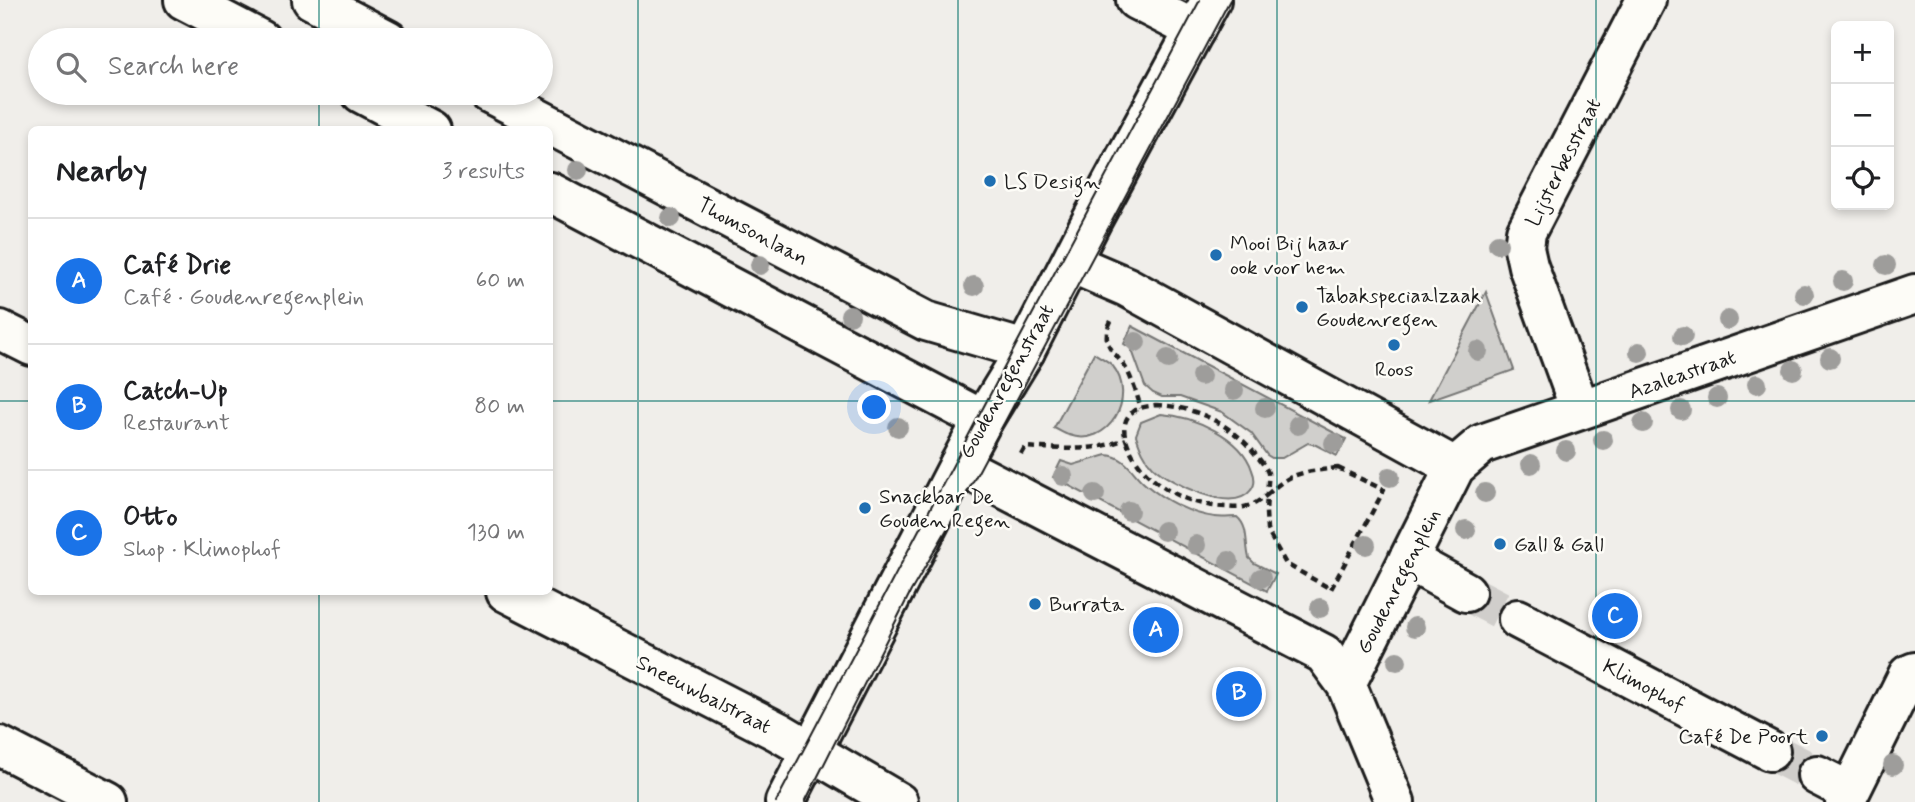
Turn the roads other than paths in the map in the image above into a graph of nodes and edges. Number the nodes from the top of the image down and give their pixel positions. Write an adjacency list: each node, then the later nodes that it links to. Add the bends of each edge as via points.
1 (184, 0): 6 (street)
2 (312, 0): 7 (street)
3 (1136, 0): 5 (street)
4 (1647, 0): 19 (street, Lijsterbesstraat, via 1526,232 1528,266)
5 (1203, 15): 14 (street, Goudenregenstraat)
6 (238, 28)
7 (365, 28)
8 (384, 105): 10 (street)
9 (512, 105): 11 (street, Thomsonlaan)
10 (423, 126)
11 (552, 126)
12 (553, 126): 18 (street, Thomsonlaan, via 926,321)
13 (553, 194): 20 (street)
14 (1070, 263): 18 (street, Goudenregenstraat); 22 (street, via 1127,287)
15 (1915, 294): 19 (street, Azaleastraat)
16 (0, 330): 17 (street)
17 (28, 344)
18 (1025, 351): 20 (street, Goudenregenstraat)
19 (1580, 409): 22 (street, Azaleastraat, via 1482,444)
20 (984, 420): 21 (street, Goudenregenstraat)
21 (959, 465): 28 (street, Goudenregenplein, via 1324,654); 31 (street, Goudenregenstraat)
22 (1455, 467): 23 (street, Goudenregenplein)
23 (1408, 560): 24 (street); 28 (street, Goudenregenplein)
24 (1466, 592)
25 (512, 595): 31 (street, Sneeuwbalstraat)
26 (1518, 620): 30 (street, Klimophof)
27 (1915, 673): 32 (street, via 1908,675)
28 (1346, 684): 36 (street)
29 (0, 746): 33 (street)
30 (1770, 751)
31 (811, 752): 34 (street, Goudenregenstraat); 35 (street, Sneeuwbalstraat)
32 (1837, 790)
33 (108, 802)
34 (785, 802)
35 (898, 802)
36 (1395, 802)

